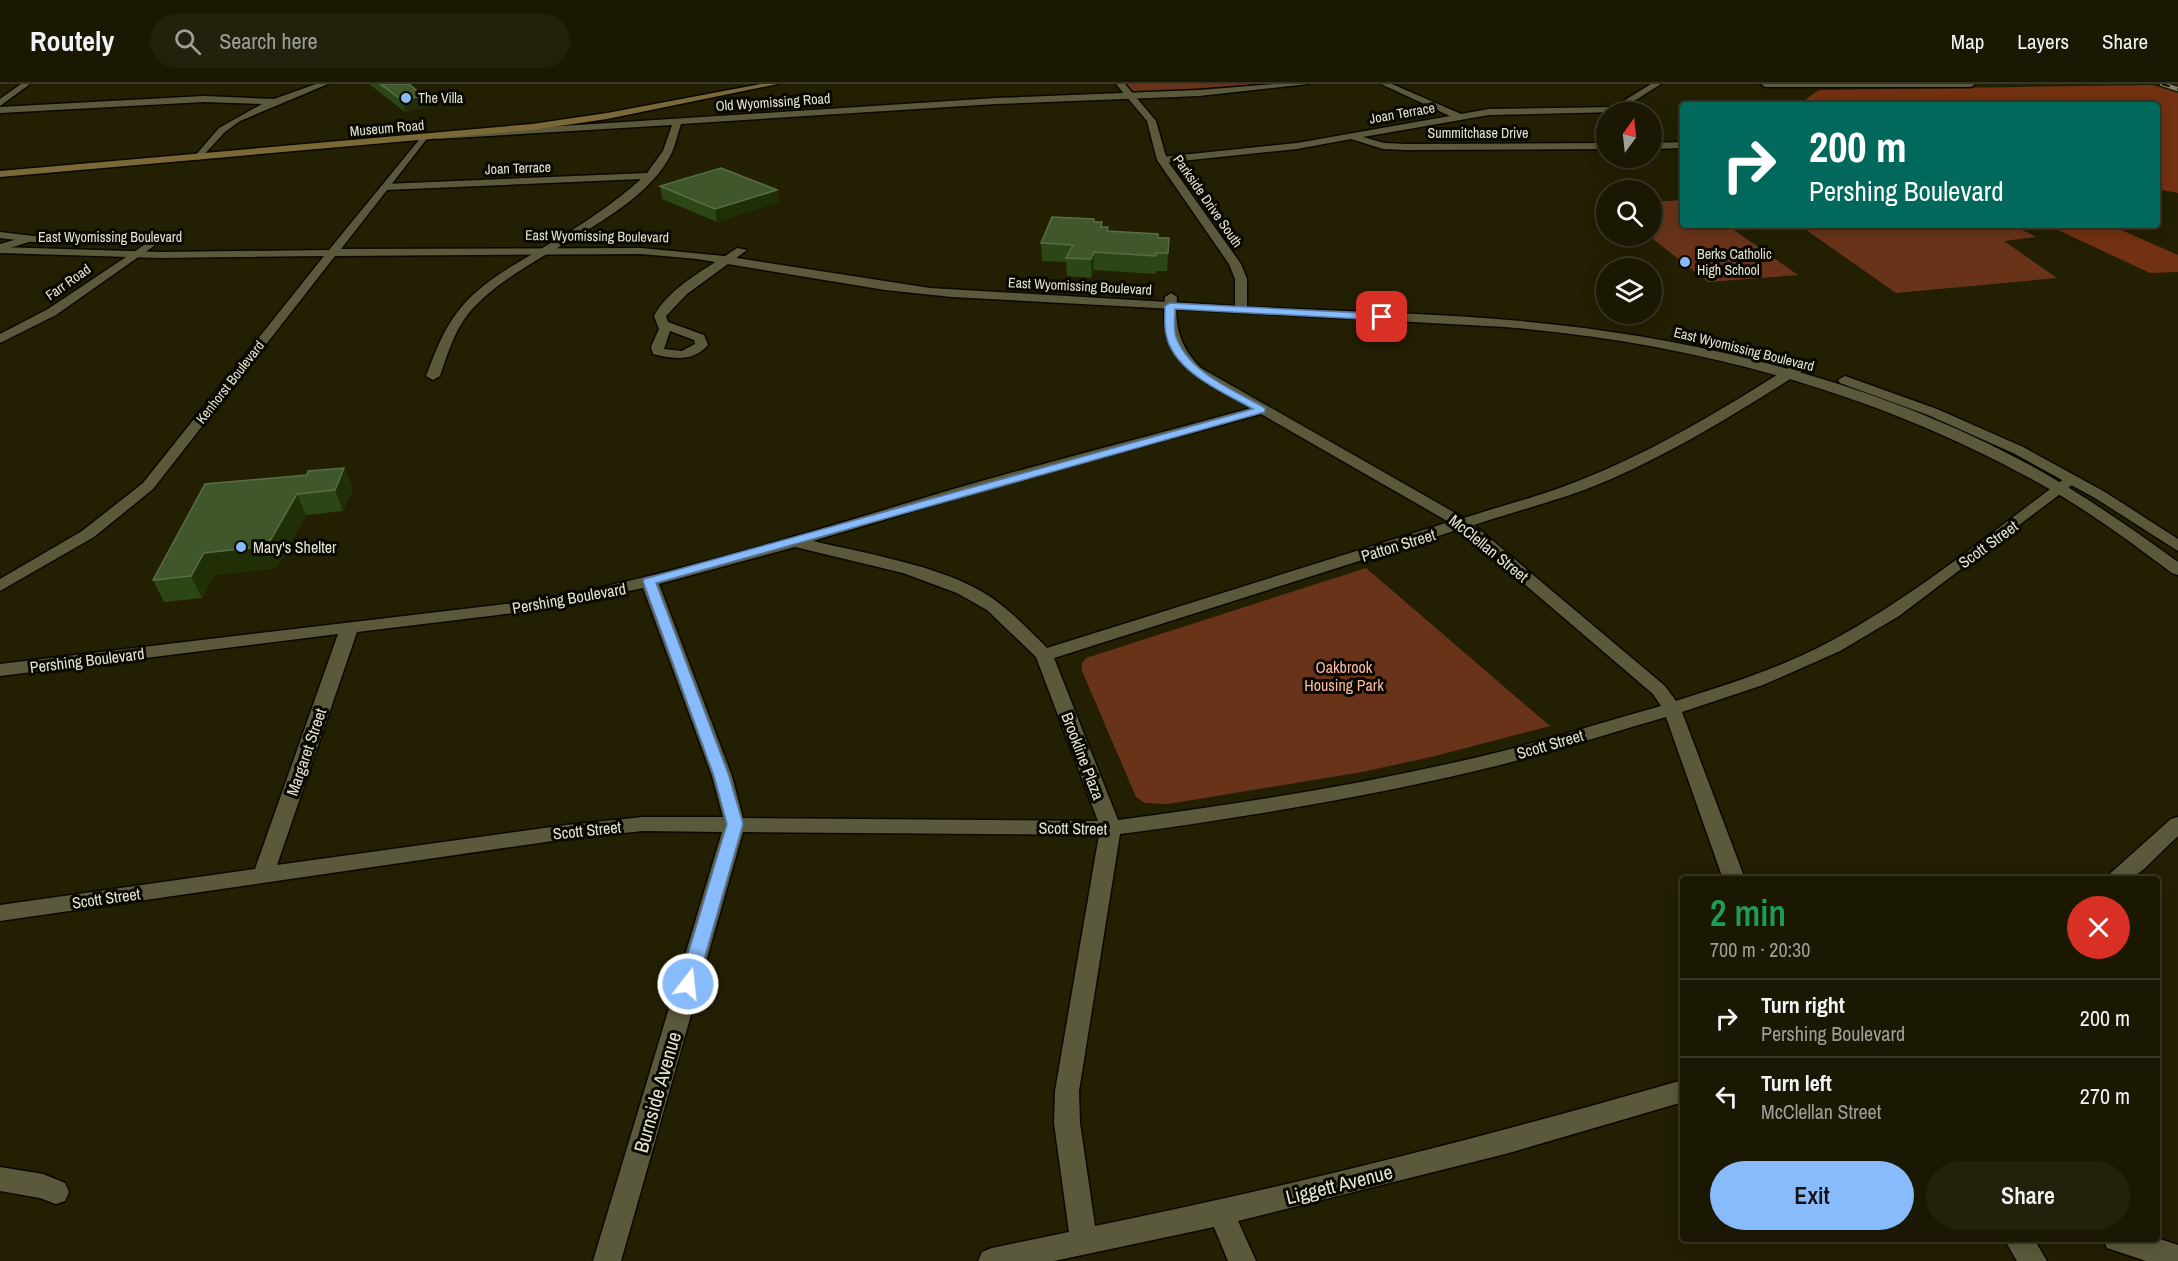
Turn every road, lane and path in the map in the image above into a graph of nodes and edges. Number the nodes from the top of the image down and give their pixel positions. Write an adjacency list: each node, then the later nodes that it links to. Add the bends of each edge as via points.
1 (26, 84): 12 (street)
2 (324, 84): 11 (street)
3 (774, 84): 13 (main road, Museum Road)
4 (1120, 84): 10 (street, Parkside Drive South)
5 (1304, 84): 10 (street, Old Wyomissing Road)
6 (1385, 84): 15 (street)
7 (1657, 84): 15 (street, Joan Terrace, via 1616,110 1507,110)
8 (1765, 84): 9 (street)
9 (1971, 84)
10 (1133, 97): 16 (street, Old Wyomissing Road, via 996,101); 23 (street, Parkside Drive South, via 1155,128)
11 (279, 102): 14 (street, via 204,99); 22 (street, via 221,131 206,143)
12 (0, 104)
13 (663, 105): 16 (street, via 665,115); 18 (main road, Museum Road, via 532,127)
14 (0, 110)
15 (1459, 117): 17 (street, Joan Terrace)
16 (677, 122): 18 (street, Old Wyomissing Road); 25 (street, via 673,145)
17 (1351, 136): 19 (street, Summitchase Drive, via 1383,146 1407,147); 23 (street, Joan Terrace)
18 (423, 138): 22 (main road, Museum Road); 26 (street, Kenhorst Boulevard)
19 (1596, 146)
20 (1662, 146): 21 (street)
21 (1680, 146)
22 (199, 157): 24 (main road, Museum Road)
23 (1162, 160): 38 (street, Parkside Drive South, via 1235,264 1241,279)
24 (0, 174)
25 (651, 176): 26 (street, Joan Terrace); 29 (street, via 612,208)
26 (385, 187): 31 (street, Kenhorst Boulevard)
27 (0, 235): 28 (street, East Wyomissing Boulevard)
28 (28, 239): 30 (street, East Wyomissing Boulevard); 32 (street)
29 (560, 242): 31 (street, East Wyomissing Boulevard); 33 (street); 34 (street, East Wyomissing Boulevard, via 659,243)
30 (150, 244): 31 (street, East Wyomissing Boulevard); 35 (street, Farr Road)
31 (336, 248): 33 (street, East Wyomissing Boulevard); 35 (street, East Wyomissing Boulevard); 52 (street, Kenhorst Boulevard, via 148,486 88,534)
32 (0, 249): 35 (street, East Wyomissing Boulevard)
33 (547, 250): 36 (street, East Wyomissing Boulevard, via 646,251); 44 (street, via 504,276 471,305 453,328)
34 (741, 250): 36 (street); 37 (street, East Wyomissing Boulevard, via 938,282)
35 (136, 253): 41 (street, Farr Road, via 52,312)
36 (729, 259): 37 (street, East Wyomissing Boulevard, via 931,292); 39 (street, via 668,304 660,314)
37 (1171, 302): 38 (street, East Wyomissing Boulevard); 45 (street, McClellan Street, via 1170,335 1181,357 1196,371)
38 (1242, 305): 40 (street, East Wyomissing Boulevard)
39 (663, 324)
40 (1586, 326): 42 (street, East Wyomissing Boulevard, via 1685,337); 43 (street, East Wyomissing Boulevard)
41 (0, 339)
42 (1801, 366): 43 (street, Patton Street); 46 (street, East Wyomissing Boulevard, via 1960,423)
43 (1788, 374): 46 (street, East Wyomissing Boulevard, via 1953,434); 47 (street, Patton Street, via 1606,476)
44 (433, 376)
45 (1261, 410): 47 (street, McClellan Street); 48 (street, Pershing Boulevard, via 921,503)
46 (2066, 483): 49 (street, East Wyomissing Boulevard); 50 (street, East Wyomissing Boulevard); 56 (street, Scott Street, via 1862,632 1769,676)
47 (1465, 525): 54 (street, Patton Street); 56 (street, McClellan Street, via 1659,690)
48 (795, 542): 51 (street, Pershing Boulevard); 54 (street, Brookline Plaza, via 908,569 963,589 993,606)
49 (2178, 546)
50 (2178, 570)
51 (649, 581): 53 (street, Pershing Boulevard, via 539,605); 57 (street, via 722,776)
52 (0, 586)
53 (349, 629): 55 (street, Pershing Boulevard); 60 (street, Margaret Street)
54 (1044, 655): 59 (street, Brookline Plaza)
55 (0, 670)
56 (1672, 709): 59 (street, Scott Street, via 1500,758 1372,787 1257,809); 61 (street, McClellan Street)
57 (735, 824): 59 (street, Scott Street); 60 (street, Scott Street, via 643,824 566,832); 72 (street, Burnside Avenue)
58 (2178, 824): 62 (street)
59 (1112, 828): 68 (street, via 1067,1091 1067,1123)
60 (263, 875): 63 (street, Scott Street)
61 (1733, 876)
62 (2119, 876)
63 (0, 913)
64 (1680, 1091): 67 (street, Liggett Avenue, via 1509,1142)
65 (0, 1179): 66 (street)
66 (56, 1192)
67 (1221, 1213): 68 (street, Liggett Avenue); 74 (street)
68 (1084, 1242): 73 (street, Liggett Avenue)
69 (2020, 1242): 75 (street)
70 (2127, 1242): 71 (street)
71 (2178, 1258)
72 (607, 1261)
73 (992, 1261)
74 (1242, 1261)
75 (2033, 1261)

